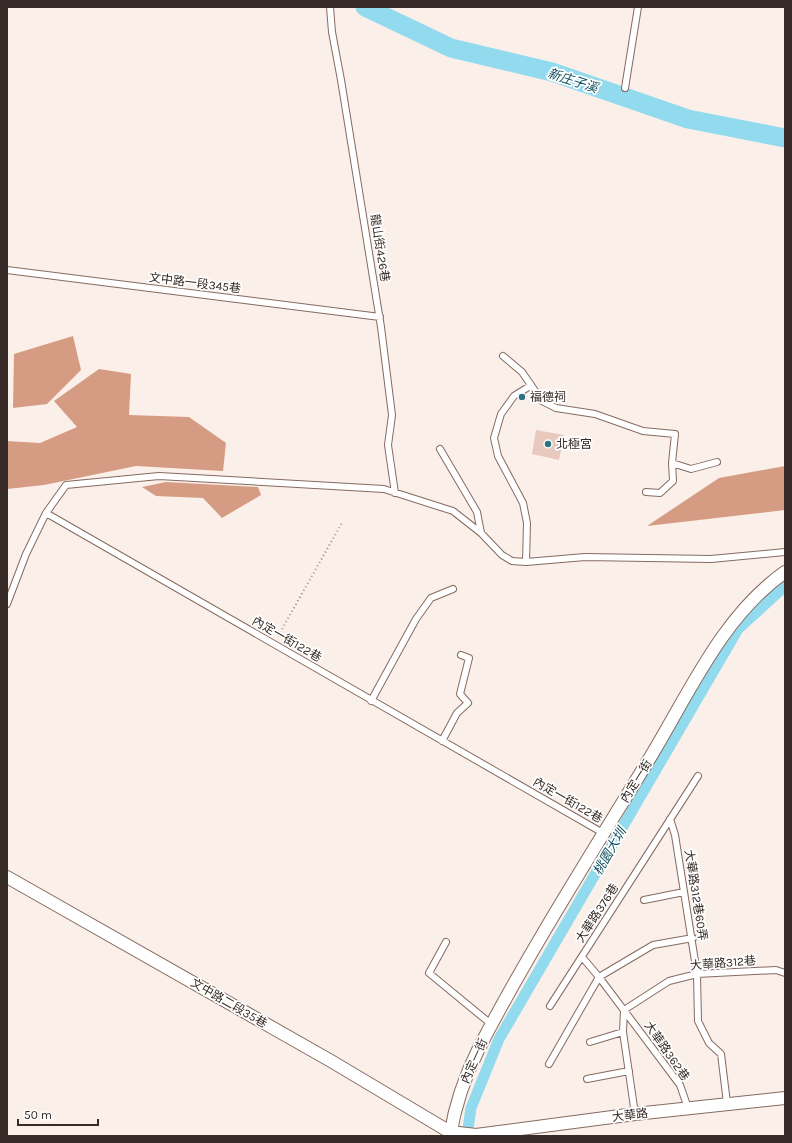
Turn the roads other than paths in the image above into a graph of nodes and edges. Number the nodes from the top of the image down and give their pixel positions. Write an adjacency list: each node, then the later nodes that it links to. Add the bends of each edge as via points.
1 (330, 7): 5 (lane, 龍山街426巷, via 332,32)
2 (638, 7): 3 (lane)
3 (625, 88)
4 (7, 270): 5 (lane, 文中路一段345巷)
5 (380, 317): 12 (lane, 龍山街426巷, via 392,415 388,446)
6 (503, 356): 7 (lane, via 522,372)
7 (530, 386): 10 (lane, via 542,401 556,408 595,414 643,431 675,434); 16 (lane, via 514,396 501,414 494,438 498,456 523,503 527,523)
8 (440, 449): 14 (lane, via 477,512)
9 (717, 462): 10 (lane, via 691,469)
10 (672, 463): 11 (lane, via 673,480 660,493)
11 (646, 492)
12 (395, 493): 13 (lane, via 384,490 159,476 66,485); 14 (lane, via 453,511)
13 (46, 513): 19 (lane, via 26,554); 21 (lane, 內定一街122巷)
14 (481, 533): 16 (lane, via 502,555 512,561)
15 (785, 552): 16 (lane, via 711,559 585,557)
16 (526, 562)
17 (785, 572): 25 (street, 內定一街, via 746,607 720,639)
18 (453, 589): 21 (lane, via 431,598 416,619)
19 (7, 604)
20 (461, 655): 22 (lane, via 468,658 460,694 468,703 457,713)
21 (371, 701): 22 (lane, 內定一街122巷)
22 (442, 741): 25 (lane, 內定一街122巷)
23 (698, 776): 24 (lane, 大華路376巷)
24 (670, 819): 27 (lane, 大華路312巷60弄); 31 (lane, 大華路376巷)
25 (603, 833): 37 (street, 內定一街)
26 (7, 877): 47 (street, 文中路二段35巷, via 324,1057)
27 (684, 892): 28 (lane); 29 (lane, 大華路312巷60弄)
28 (644, 900)
29 (692, 938): 33 (lane, 大華路312巷60弄); 34 (lane, via 653,945)
30 (446, 942): 37 (lane, via 429,973)
31 (582, 957): 34 (lane, 大華路376巷); 35 (lane)
32 (785, 973): 33 (lane, 大華路312巷, via 776,970)
33 (697, 974): 36 (lane, 大華路312巷, via 669,981); 44 (lane, 大華路312巷60弄, via 698,1021 709,1043 721,1054)
34 (599, 976): 36 (lane, 大華路376巷); 40 (lane)
35 (550, 1006)
36 (624, 1010): 38 (lane); 45 (lane, 大華路362巷, via 680,1085)
37 (491, 1024): 47 (street, 內定一街, via 468,1069)
38 (623, 1032): 39 (lane); 41 (lane)
39 (590, 1042)
40 (549, 1064)
41 (628, 1071): 42 (lane); 46 (lane)
42 (587, 1079)
43 (785, 1098): 44 (street, 大華路)
44 (727, 1104): 45 (street, 大華路)
45 (688, 1108): 46 (street, 大華路)
46 (635, 1114): 48 (street, 大華路)
47 (450, 1134): 48 (street, 大華路)
48 (476, 1135)

